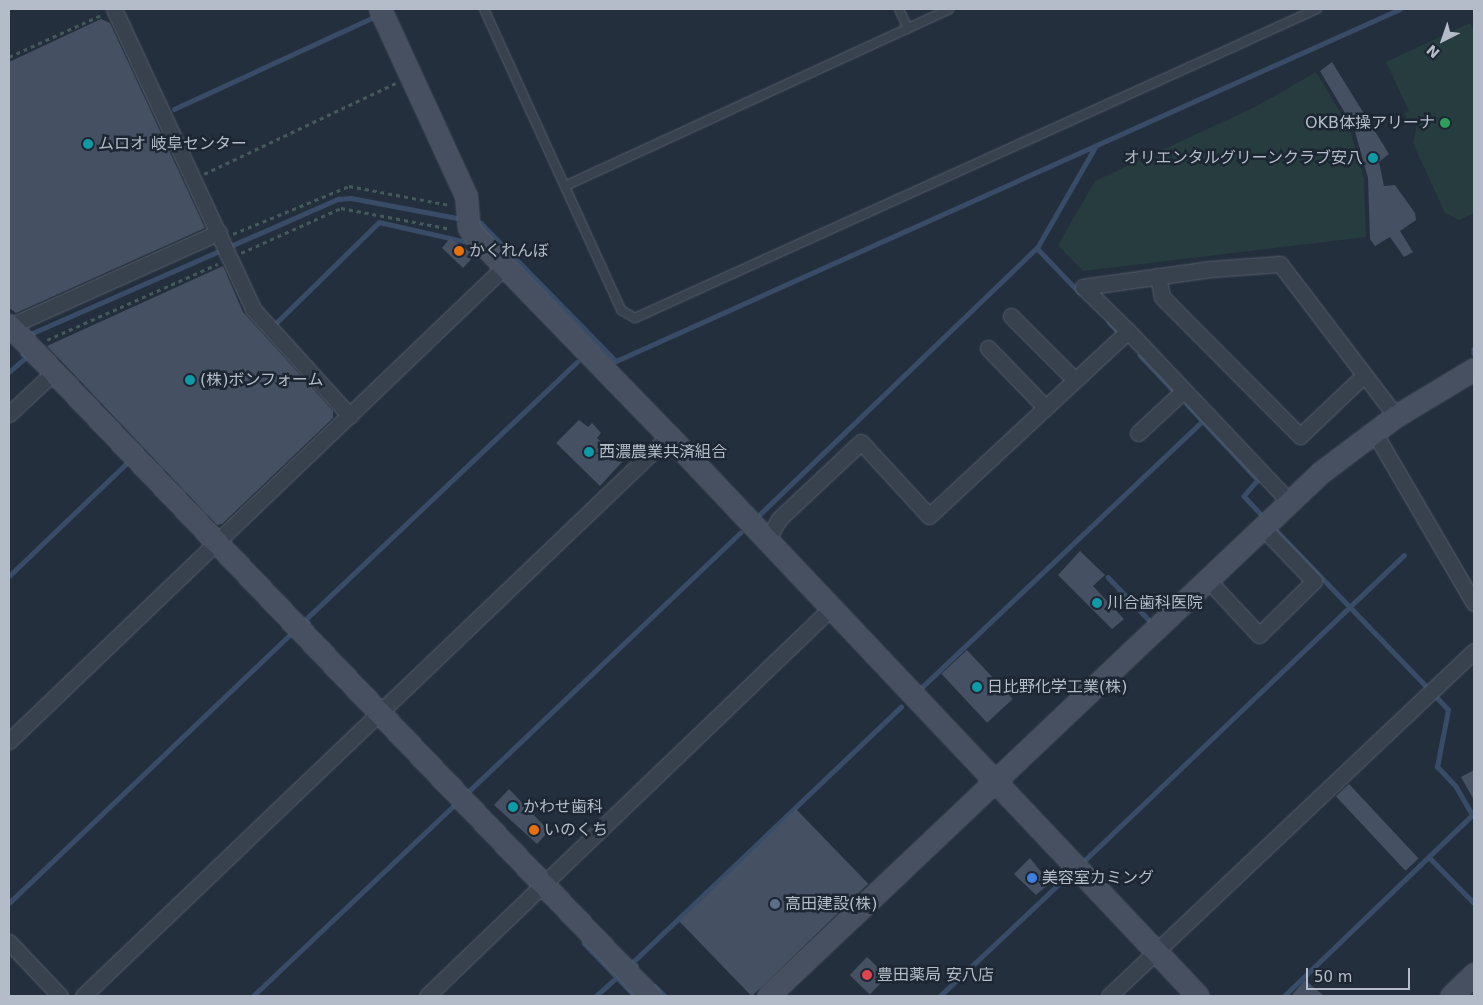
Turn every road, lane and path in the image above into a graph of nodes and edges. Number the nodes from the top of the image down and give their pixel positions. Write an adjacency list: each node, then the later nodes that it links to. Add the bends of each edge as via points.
1 (380, 9): 9 (street)
2 (484, 9): 11 (lane)
3 (899, 9): 7 (lane)
4 (949, 9): 7 (lane)
5 (1317, 9): 11 (lane, via 635,318 621,310)
6 (109, 11): 8 (path); 10 (street)
7 (908, 28): 11 (lane)
8 (9, 57)
9 (411, 76): 10 (path); 12 (street)
10 (194, 179): 13 (street)
11 (565, 186)
12 (471, 220): 13 (path, via 349,186); 14 (path, via 341,208); 15 (street)
13 (221, 237): 14 (street); 19 (street)
14 (230, 257): 19 (path); 28 (street, via 253,309 267,328)
15 (505, 266): 28 (street); 32 (street)
16 (1158, 276): 18 (street, via 1083,287); 23 (street, via 1280,264); 23 (street, via 1162,297 1300,436)
17 (1011, 316): 24 (street)
18 (1128, 331): 24 (street); 25 (street)
19 (18, 335): 22 (street)
20 (988, 348): 26 (street)
21 (1474, 369): 29 (street)
22 (54, 372): 27 (street); 36 (street)
23 (1364, 375): 29 (street)
24 (1074, 379): 26 (street)
25 (1183, 391): 31 (street); 33 (street)
26 (1046, 408): 35 (street, via 929,516 861,442 778,519)
27 (9, 414)
28 (350, 416): 36 (street)
29 (1396, 416): 30 (street)
30 (1374, 432): 33 (street); 38 (street)
31 (1138, 433)
32 (669, 436): 35 (street); 41 (street)
33 (1289, 501): 34 (street)
34 (1262, 526): 37 (street); 37 (street, via 1314,581 1259,634)
35 (766, 540): 39 (street)
36 (216, 542): 41 (street); 42 (street)
37 (1207, 579): 43 (street)
38 (1474, 604)
39 (831, 608): 43 (street); 44 (street)
40 (1474, 651): 46 (street)
41 (380, 713): 44 (street); 49 (street)
42 (9, 741)
43 (995, 780): 46 (street); 52 (street)
44 (544, 884): 50 (street); 51 (street)
45 (9, 942): 48 (street)
46 (1155, 951): 53 (street); 54 (street)
47 (1473, 979): 55 (street)
48 (60, 996)
49 (83, 996)
50 (427, 996)
51 (650, 996)
52 (768, 996)
53 (1109, 996)
54 (1198, 996)
55 (1451, 996)

